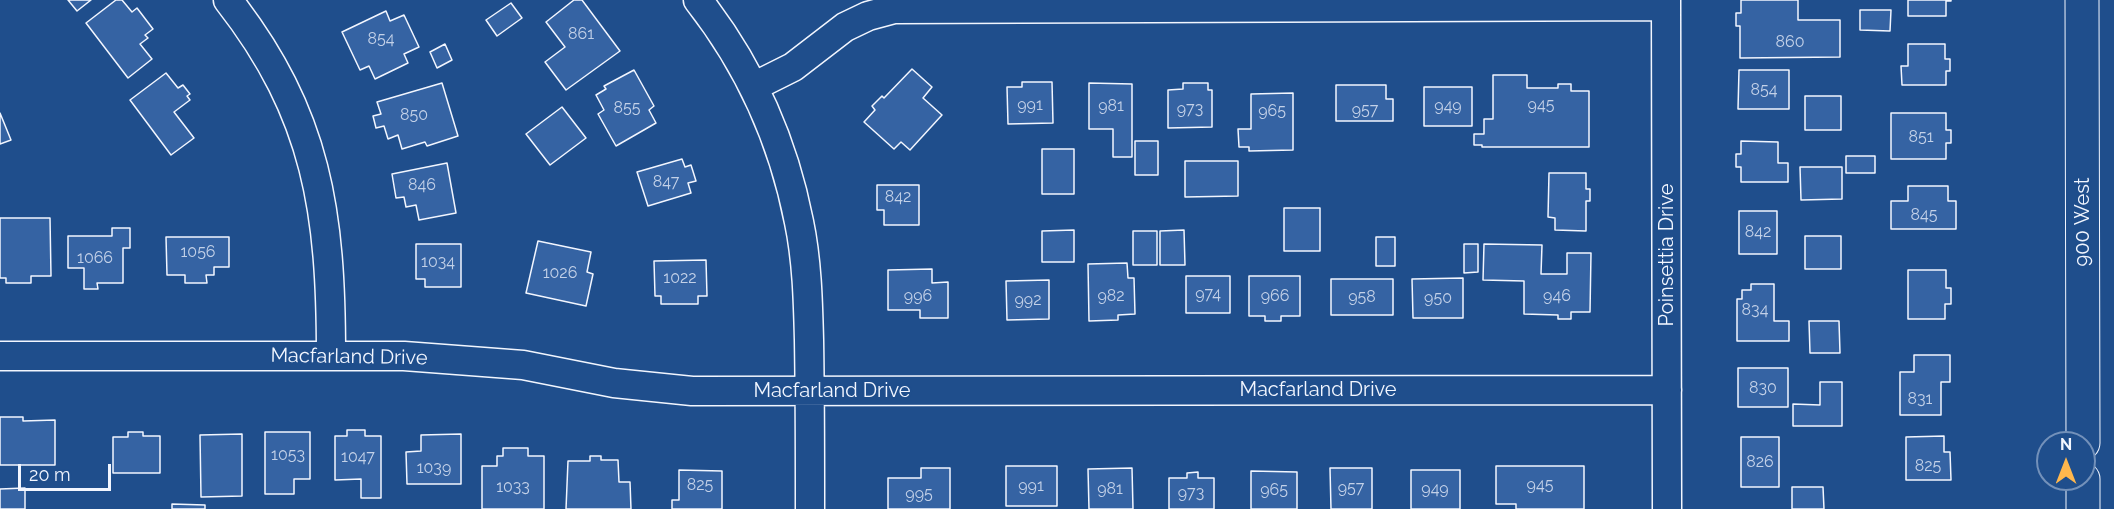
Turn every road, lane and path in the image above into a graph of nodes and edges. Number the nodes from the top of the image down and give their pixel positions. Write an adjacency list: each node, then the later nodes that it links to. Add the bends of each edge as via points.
1 (228, 0): 7 (street, via 269,58 297,117 315,172 330,256)
2 (698, 0): 5 (street)
3 (2082, 0): 10 (main road, 900 West)
4 (1666, 3): 5 (street, via 894,9 845,27 793,67); 8 (street, Poinsettia Drive)
5 (755, 86): 9 (street, via 781,154 800,223 808,292)
6 (0, 356): 7 (street, Macfarland Drive)
7 (332, 356): 9 (street, Macfarland Drive, via 464,359 669,390)
8 (1667, 390): 9 (street, Macfarland Drive); 13 (street, Poinsettia Drive)
9 (810, 392): 12 (street)
10 (2083, 431)
11 (2083, 491): 14 (main road)
12 (810, 509)
13 (1667, 509)
14 (2083, 509)

